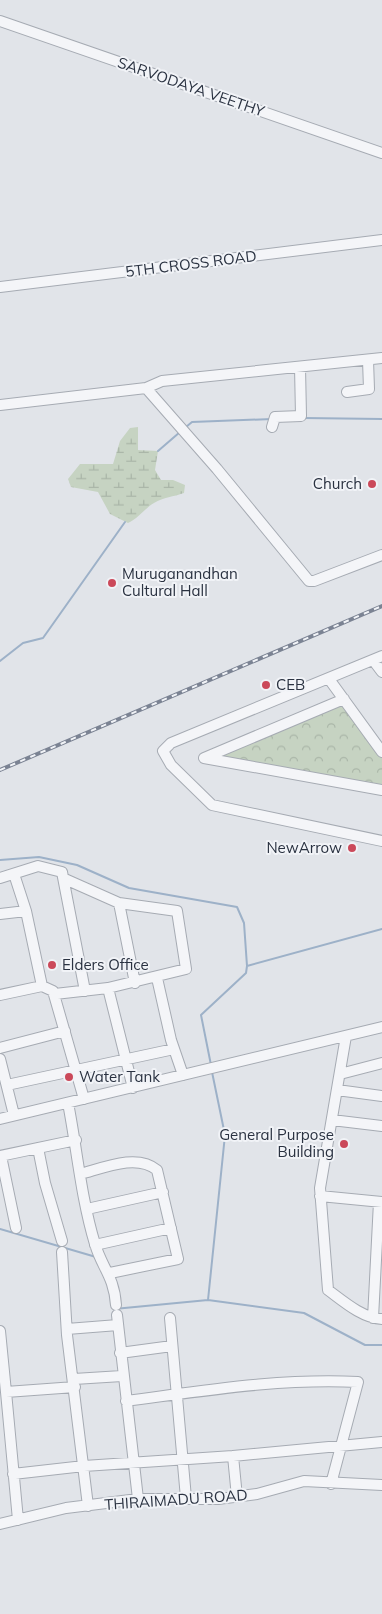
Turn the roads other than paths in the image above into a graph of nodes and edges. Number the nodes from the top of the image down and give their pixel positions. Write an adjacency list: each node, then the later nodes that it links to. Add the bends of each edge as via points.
1 (0, 21): 2 (street, SARVODAYA VEETHY)
2 (382, 153)
3 (382, 240): 4 (street, 5TH CROSS ROAD)
4 (0, 287)
5 (382, 358): 6 (street)
6 (368, 360): 7 (street); 9 (street, via 369,389)
7 (300, 367): 8 (street, via 162,381); 11 (street, via 301,416 275,417)
8 (146, 388): 10 (street); 12 (street, via 309,581)
9 (347, 392)
10 (0, 404)
11 (272, 426)
12 (382, 555)
13 (378, 658): 14 (street); 15 (street)
14 (382, 672)
15 (329, 678): 16 (street); 19 (street, via 171,743 163,751 171,765 212,805)
16 (344, 699): 17 (street); 18 (street, via 204,758)
17 (382, 752)
18 (382, 790)
19 (382, 841)
20 (14, 874): 21 (street); 22 (street, via 38,866 62,872); 24 (street)
21 (0, 878)
22 (65, 879): 23 (street); 30 (street)
23 (119, 903): 26 (street, via 177,911 186,969); 27 (street)
24 (26, 910): 25 (street); 28 (street)
25 (0, 914)
26 (157, 978): 27 (street); 37 (street)
27 (135, 983): 29 (street)
28 (42, 986): 31 (street); 32 (street)
29 (108, 988): 30 (street); 38 (street)
30 (85, 991): 31 (street)
31 (55, 994): 34 (street)
32 (0, 995)
33 (382, 1027): 35 (street)
34 (65, 1031): 36 (street); 41 (street)
35 (346, 1036): 42 (street); 43 (street)
36 (0, 1048)
37 (174, 1049): 38 (street); 43 (street)
38 (126, 1058): 41 (street); 45 (street)
39 (382, 1063): 42 (street)
40 (1, 1064): 44 (street)
41 (75, 1070): 44 (street); 48 (street)
42 (340, 1074): 46 (street)
43 (183, 1076): 45 (street)
44 (7, 1086): 50 (street)
45 (133, 1088): 48 (street)
46 (337, 1090): 47 (street); 52 (street)
47 (382, 1096)
48 (84, 1099): 49 (street)
49 (68, 1103): 50 (street); 54 (street)
50 (14, 1115): 51 (street)
51 (0, 1118)
52 (332, 1120): 53 (street); 60 (street)
53 (382, 1126)
54 (76, 1140): 55 (street); 57 (street)
55 (38, 1148): 56 (street); 70 (street, via 62,1246)
56 (0, 1156): 59 (street)
57 (81, 1174): 58 (street, via 120,1164 151,1165 157,1170); 62 (street)
58 (163, 1192): 62 (street); 64 (street)
59 (5, 1193): 63 (street)
60 (320, 1196): 61 (street); 69 (street, via 328,1290 348,1305)
61 (380, 1202): 69 (street)
62 (87, 1209): 65 (street)
63 (16, 1228)
64 (171, 1228): 65 (street); 66 (street, via 178,1260)
65 (95, 1246): 66 (street)
66 (110, 1273): 67 (street)
67 (117, 1315): 70 (street); 73 (street)
68 (170, 1318): 72 (street)
69 (377, 1318)
70 (67, 1329): 75 (street)
71 (0, 1331): 76 (street)
72 (172, 1346): 73 (street); 77 (street)
73 (120, 1352): 74 (street)
74 (122, 1376): 75 (street); 78 (street)
75 (74, 1383): 76 (street); 84 (street)
76 (6, 1392): 85 (street)
77 (176, 1394): 78 (street); 80 (street, via 311,1380 358,1382); 82 (street)
78 (126, 1401): 83 (street)
79 (382, 1442): 80 (street)
80 (341, 1446): 81 (street); 86 (street)
81 (233, 1456): 82 (street); 88 (street)
82 (183, 1459): 83 (street); 89 (street)
83 (133, 1462): 84 (street); 90 (street)
84 (84, 1466): 85 (street); 91 (street)
85 (13, 1474): 92 (street)
86 (331, 1484): 87 (street, THIRAIMADU ROAD); 88 (street, THIRAIMADU ROAD, via 304,1481)
87 (382, 1484)
88 (237, 1497): 89 (street, THIRAIMADU ROAD)
89 (186, 1498): 90 (street, THIRAIMADU ROAD)
90 (138, 1499): 91 (street, THIRAIMADU ROAD)
91 (88, 1506): 92 (street, THIRAIMADU ROAD)
92 (18, 1520): 93 (street, THIRAIMADU ROAD)
93 (0, 1524)

